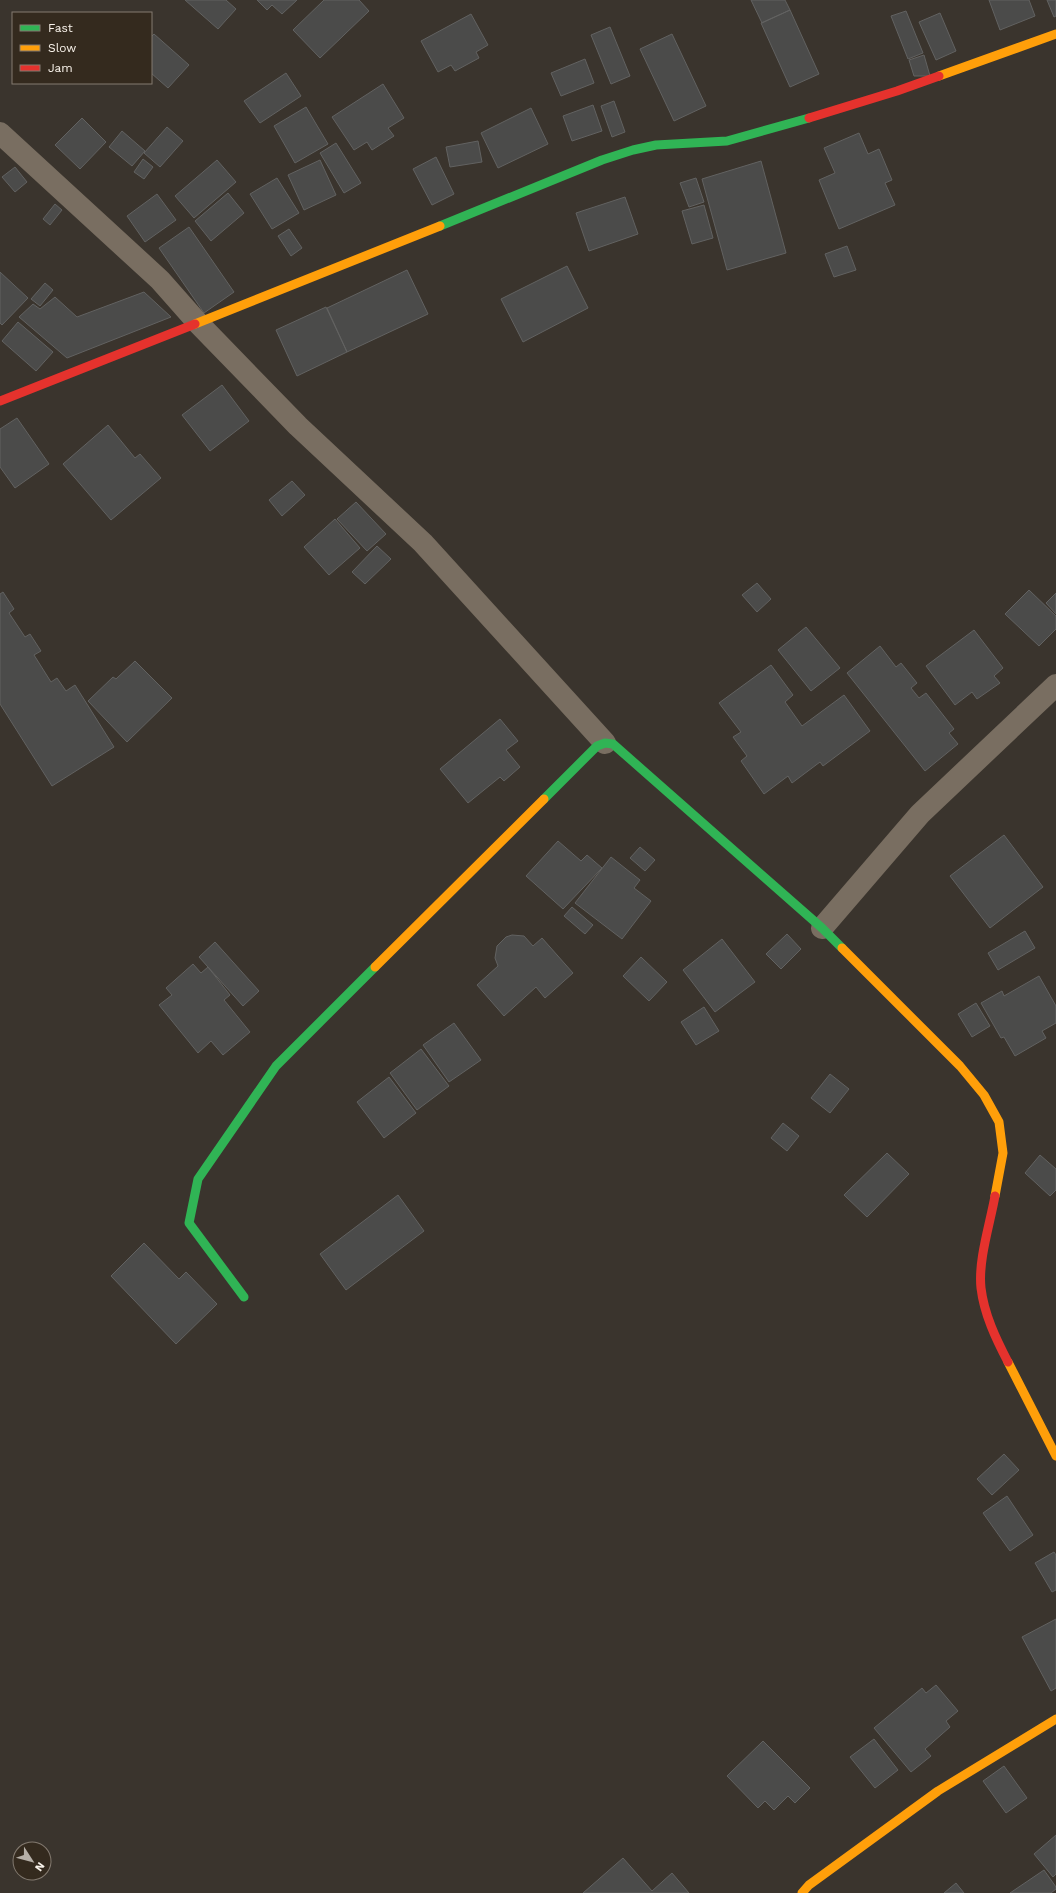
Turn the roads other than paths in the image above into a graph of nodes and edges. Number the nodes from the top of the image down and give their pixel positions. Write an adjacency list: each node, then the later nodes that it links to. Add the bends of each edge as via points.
1 (1056, 34): 3 (street, via 898,91 752,135 727,141 656,145 602,160)
2 (0, 133): 3 (street, via 160,280)
3 (198, 323): 4 (street); 6 (street, via 298,426 423,543)
4 (0, 401)
5 (1056, 685): 7 (street, via 920,814)
6 (605, 743): 7 (street, via 613,744); 8 (street, via 597,746 276,1066 198,1178 189,1223)
7 (822, 928): 9 (street, via 960,1066 984,1095 998,1122 1003,1152 982,1263 981,1287 994,1334)
8 (244, 1297)
9 (1056, 1456)
10 (1056, 1719): 11 (street, via 938,1791 809,1885)
11 (802, 1893)

